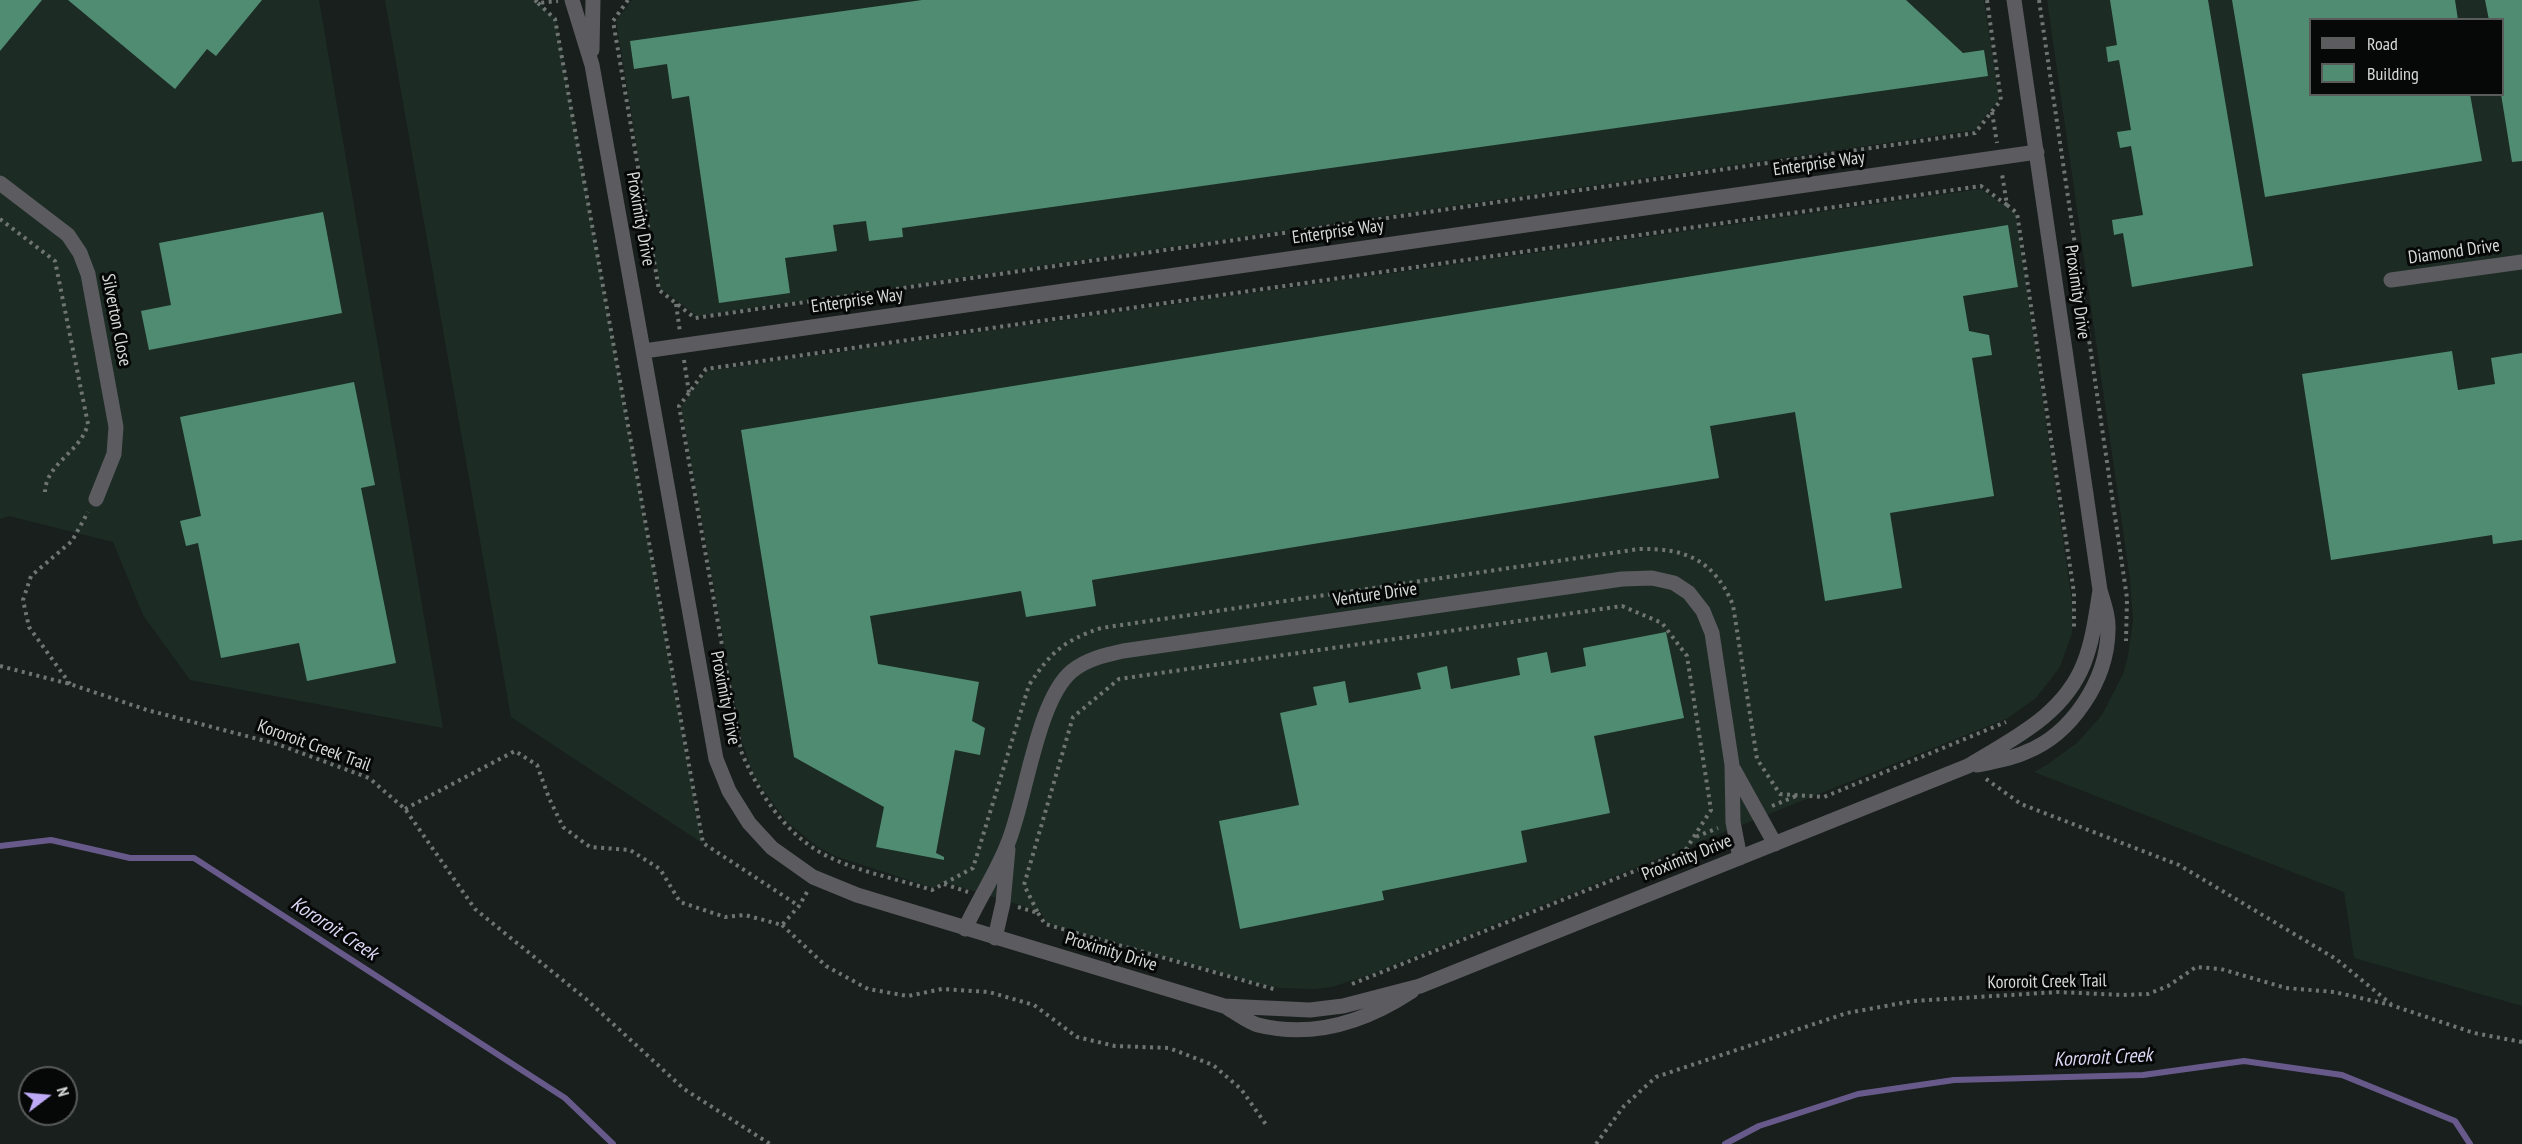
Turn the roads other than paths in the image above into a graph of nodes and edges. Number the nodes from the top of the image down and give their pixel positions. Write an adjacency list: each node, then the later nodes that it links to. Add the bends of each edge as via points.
1 (566, 0): 4 (street, Proximity Drive)
2 (593, 0): 4 (street, Proximity Drive)
3 (2014, 0): 5 (street, Proximity Drive)
4 (592, 65): 9 (street, Proximity Drive)
5 (2037, 152): 9 (street, Enterprise Way); 13 (street, Proximity Drive, via 2100,590 2084,662 2066,696 2039,722 1968,766)
6 (0, 183): 10 (street, Silverton Close, via 68,235 88,274 116,428 114,454)
7 (2522, 262): 8 (street, Diamond Drive)
8 (2391, 280)
9 (644, 351): 15 (street, Proximity Drive, via 716,759 729,791 749,823 772,848 813,877)
10 (96, 499)
11 (1732, 765): 12 (street, Venture Drive, via 1712,633 1703,611 1689,593 1674,583 1652,578 1622,579 1097,656 1071,672 1055,695); 13 (street, Venture Drive); 14 (street, Venture Drive, via 1733,822)
12 (1008, 843): 15 (street, Venture Drive); 16 (street, Venture Drive, via 1003,903)
13 (1775, 844): 14 (street, Proximity Drive)
14 (1740, 858): 16 (street, Proximity Drive, via 1420,986 1344,1006 1310,1010 1224,1006)
15 (965, 929): 16 (street, Proximity Drive)
16 (995, 938)

